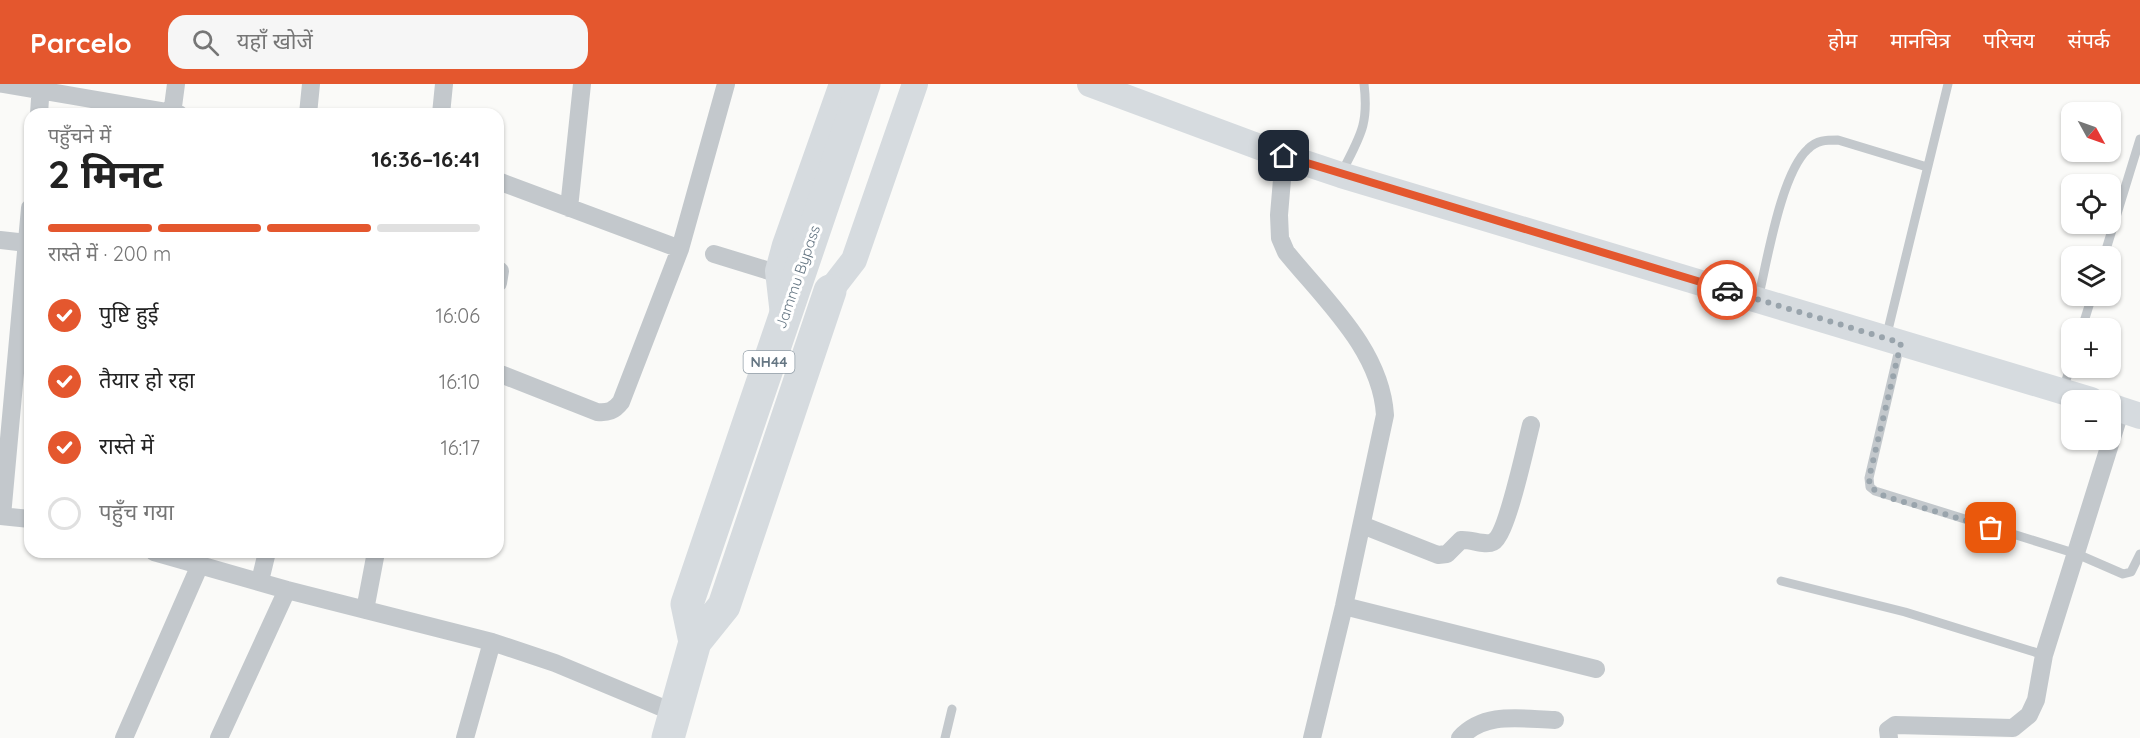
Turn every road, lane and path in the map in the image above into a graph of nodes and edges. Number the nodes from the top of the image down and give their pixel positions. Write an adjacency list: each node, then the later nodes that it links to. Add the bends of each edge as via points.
1 (3, 84): 13 (street)
2 (176, 84): 16 (street)
3 (311, 84): 17 (street)
4 (444, 84): 18 (street)
5 (582, 84): 24 (street)
6 (726, 84): 28 (street)
7 (842, 84): 31 (main road, via 784,244)
8 (864, 84): 34 (highway, Jammu Bypass / NH44)
9 (915, 84): 32 (main road, via 854,260)
10 (1090, 84): 20 (main road)
11 (1364, 84): 22 (lane, via 1365,121)
12 (1948, 84): 21 (lane)
13 (41, 87): 14 (street); 15 (street)
14 (39, 108)
15 (145, 108)
16 (175, 108)
17 (309, 108)
18 (442, 108)
19 (2140, 140): 27 (lane)
20 (1284, 156): 22 (main road); 42 (street, via 1280,238 1286,252 1362,346 1384,395 1385,415)
21 (1927, 167): 33 (lane, via 1838,140 1825,140 1807,149 1790,175); 35 (lane)
22 (1341, 174): 33 (main road)
23 (504, 183): 24 (street)
24 (569, 208): 28 (street)
25 (0, 240): 26 (street)
26 (24, 243)
27 (2107, 246)
28 (680, 249): 36 (street, via 615,409 597,412)
29 (714, 254): 31 (street)
30 (24, 274): 40 (street)
31 (779, 274): 34 (main road)
32 (830, 291): 55 (highway, Jammu Bypass / NH44, via 724,606)
33 (1758, 299): 35 (main road)
34 (784, 318): 55 (highway, Jammu Bypass / NH44, via 687,604)
35 (1893, 341): 37 (main road); 43 (lane, via 1870,487 1884,496)
36 (504, 375)
37 (2061, 392)
38 (2124, 410): 43 (street)
39 (1531, 425): 42 (street, via 1507,518 1496,541 1490,544 1461,540 1447,554 1438,555)
40 (1, 516): 41 (street)
41 (24, 518)
42 (1362, 525): 52 (street)
43 (2077, 554): 44 (lane, via 2123,574 2132,572); 56 (street)
44 (2140, 554)
45 (172, 558): 48 (street)
46 (266, 558): 49 (street)
47 (375, 558): 53 (street)
48 (199, 567): 49 (street); 62 (street)
49 (260, 581): 51 (street)
50 (1781, 581): 56 (lane, via 1905,612)
51 (287, 590): 53 (street); 63 (street)
52 (1344, 606): 57 (street); 66 (street)
53 (365, 610): 54 (street)
54 (492, 642): 60 (street, via 555,663); 64 (street)
55 (695, 642): 60 (highway, Jammu Bypass / NH44)
56 (2044, 655): 61 (street, via 2036,700 2029,715 2013,728 1895,725)
57 (1596, 669)
58 (952, 709): 65 (lane)
59 (1554, 720): 67 (street, via 1494,719 1480,722)
60 (672, 726)
61 (1889, 734)
62 (124, 738)
63 (219, 738)
64 (465, 738)
65 (945, 738)
66 (1312, 738)
67 (1460, 738)

